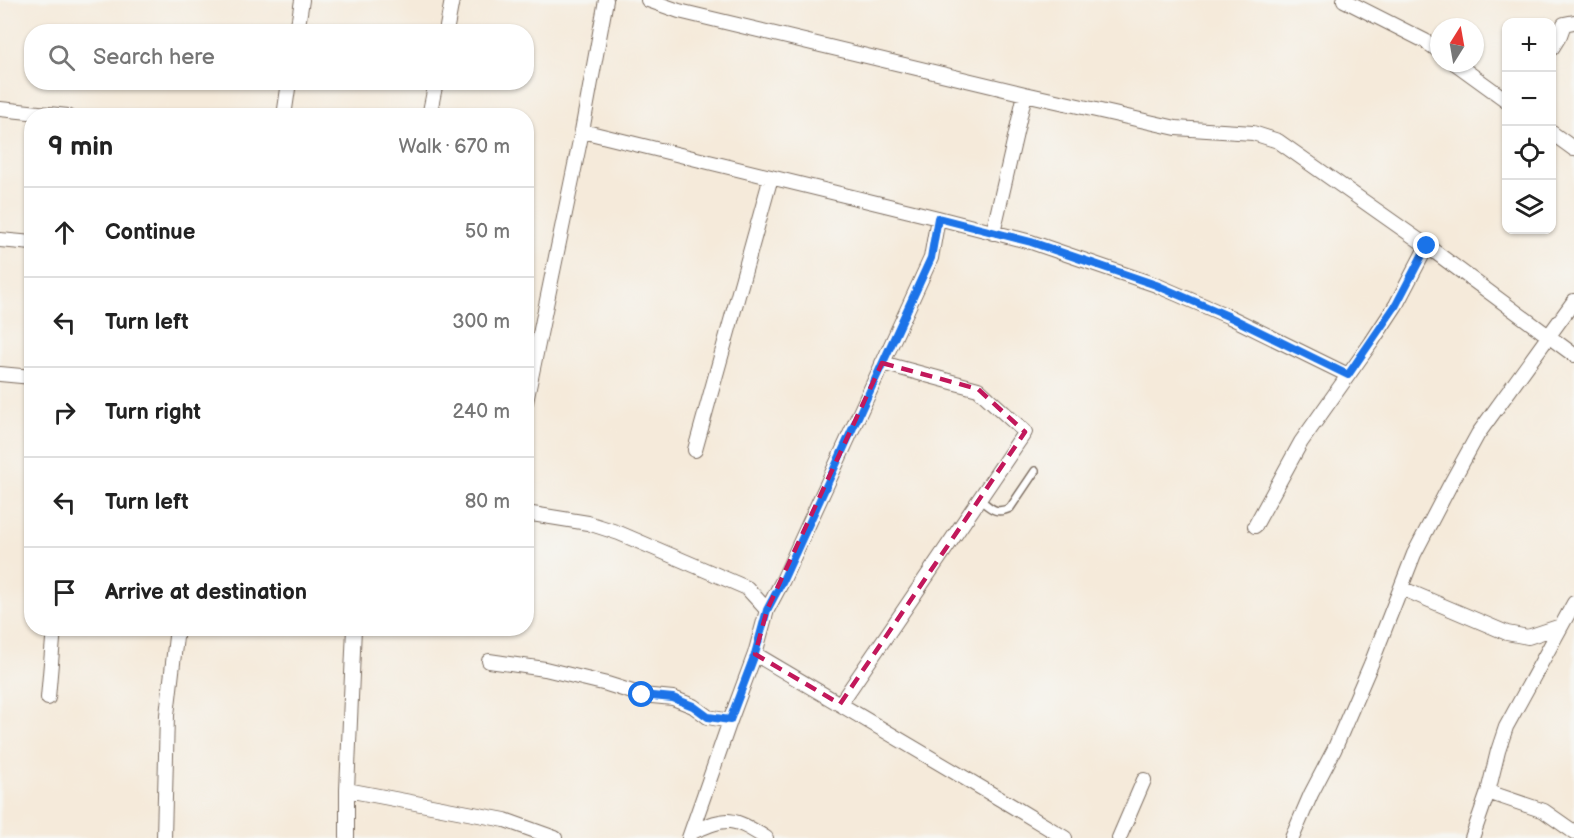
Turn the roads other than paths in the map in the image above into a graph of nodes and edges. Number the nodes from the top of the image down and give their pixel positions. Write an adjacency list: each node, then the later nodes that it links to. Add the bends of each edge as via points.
1 (298, 0): 7 (street)
2 (452, 0): 8 (street)
3 (606, 0): 20 (street)
4 (648, 0): 14 (street, via 679,11)
5 (1344, 0): 10 (street)
6 (1574, 22): 9 (street, via 1564,24)
7 (297, 24)
8 (448, 24)
9 (1556, 41)
10 (1430, 45)
11 (1467, 72): 15 (street)
12 (288, 90): 16 (street)
13 (434, 90): 17 (street)
14 (1025, 94): 25 (street); 28 (street, via 1176,128 1253,133 1278,141)
15 (1502, 97)
16 (285, 108)
17 (430, 108)
18 (0, 109): 19 (street)
19 (24, 111)
20 (582, 131): 23 (street); 32 (street)
21 (1556, 136): 22 (street)
22 (1574, 149)
23 (771, 177): 24 (street); 37 (street)
24 (938, 218): 25 (street); 33 (street, via 931,258)
25 (993, 233): 35 (street, via 1156,285)
26 (0, 240): 27 (street)
27 (24, 242)
28 (1427, 246): 30 (street); 35 (street, via 1396,305)
29 (1574, 301): 30 (street)
30 (1547, 336): 31 (street); 42 (street, via 1478,434 1414,554)
31 (1574, 355)
32 (534, 363)
33 (882, 363): 39 (street, via 978,389 1025,432); 44 (street)
34 (0, 374): 36 (street)
35 (1348, 375): 41 (street, via 1301,442)
36 (24, 376)
37 (695, 450)
38 (1035, 471): 39 (lane, via 1010,508 996,511)
39 (979, 499): 52 (street)
40 (534, 514): 44 (street, via 588,523 619,533 747,588)
41 (1255, 526)
42 (1401, 588): 45 (street, via 1507,633 1528,637); 65 (street, via 1334,750)
43 (1574, 603): 45 (street)
44 (767, 610): 49 (street)
45 (1561, 626): 56 (street, via 1506,727)
46 (53, 636): 51 (street)
47 (176, 636): 59 (street, via 167,715)
48 (354, 636): 55 (street)
49 (755, 654): 52 (street); 53 (street)
50 (489, 661): 53 (street, via 545,669 642,695 673,698 708,717)
51 (48, 698)
52 (840, 704): 63 (street)
53 (730, 720): 58 (street)
54 (1144, 780): 64 (street)
55 (347, 789): 60 (street); 61 (street, via 505,820)
56 (1488, 792): 57 (street, via 1544,811); 66 (street)
57 (1574, 832)
58 (691, 835): 62 (street, via 727,820 742,823)
59 (164, 838)
60 (347, 838)
61 (555, 838)
62 (766, 838)
63 (1065, 838)
64 (1119, 838)
65 (1292, 838)
66 (1472, 838)

